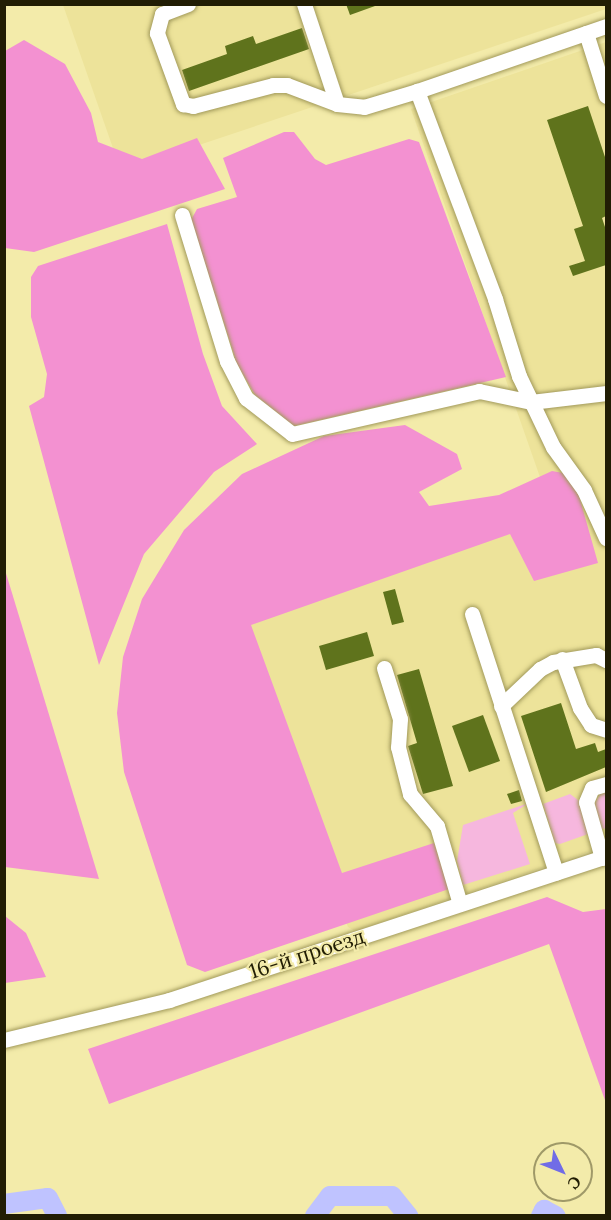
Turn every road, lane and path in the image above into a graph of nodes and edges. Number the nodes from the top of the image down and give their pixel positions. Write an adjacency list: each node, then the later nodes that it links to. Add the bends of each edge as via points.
1 (188, 4): 7 (street, via 162,14 157,33 183,104 193,106 273,85 287,85)
2 (304, 4): 7 (street)
3 (606, 26): 4 (street)
4 (586, 33): 5 (street); 6 (street)
5 (417, 91): 7 (street, via 364,107); 10 (street)
6 (606, 96)
7 (337, 104)
8 (182, 214): 10 (street, via 227,361 246,398 292,434 479,391)
9 (606, 393): 10 (street)
10 (531, 402): 11 (street, via 553,447 584,489)
11 (606, 538)
12 (472, 614): 16 (street)
13 (562, 659): 14 (street, via 596,655); 16 (street, via 540,669); 17 (street, via 580,708 591,725)
14 (606, 660)
15 (384, 668): 21 (street, via 400,719 398,747 410,794 437,826)
16 (501, 706): 20 (street)
17 (606, 730)
18 (606, 784): 19 (street, via 592,788 586,802)
19 (604, 857): 20 (street, 16-й проезд)
20 (556, 873): 21 (street, 16-й проезд)
21 (460, 904): 22 (street, 16-й проезд, via 169,1000)
22 (4, 1040)

